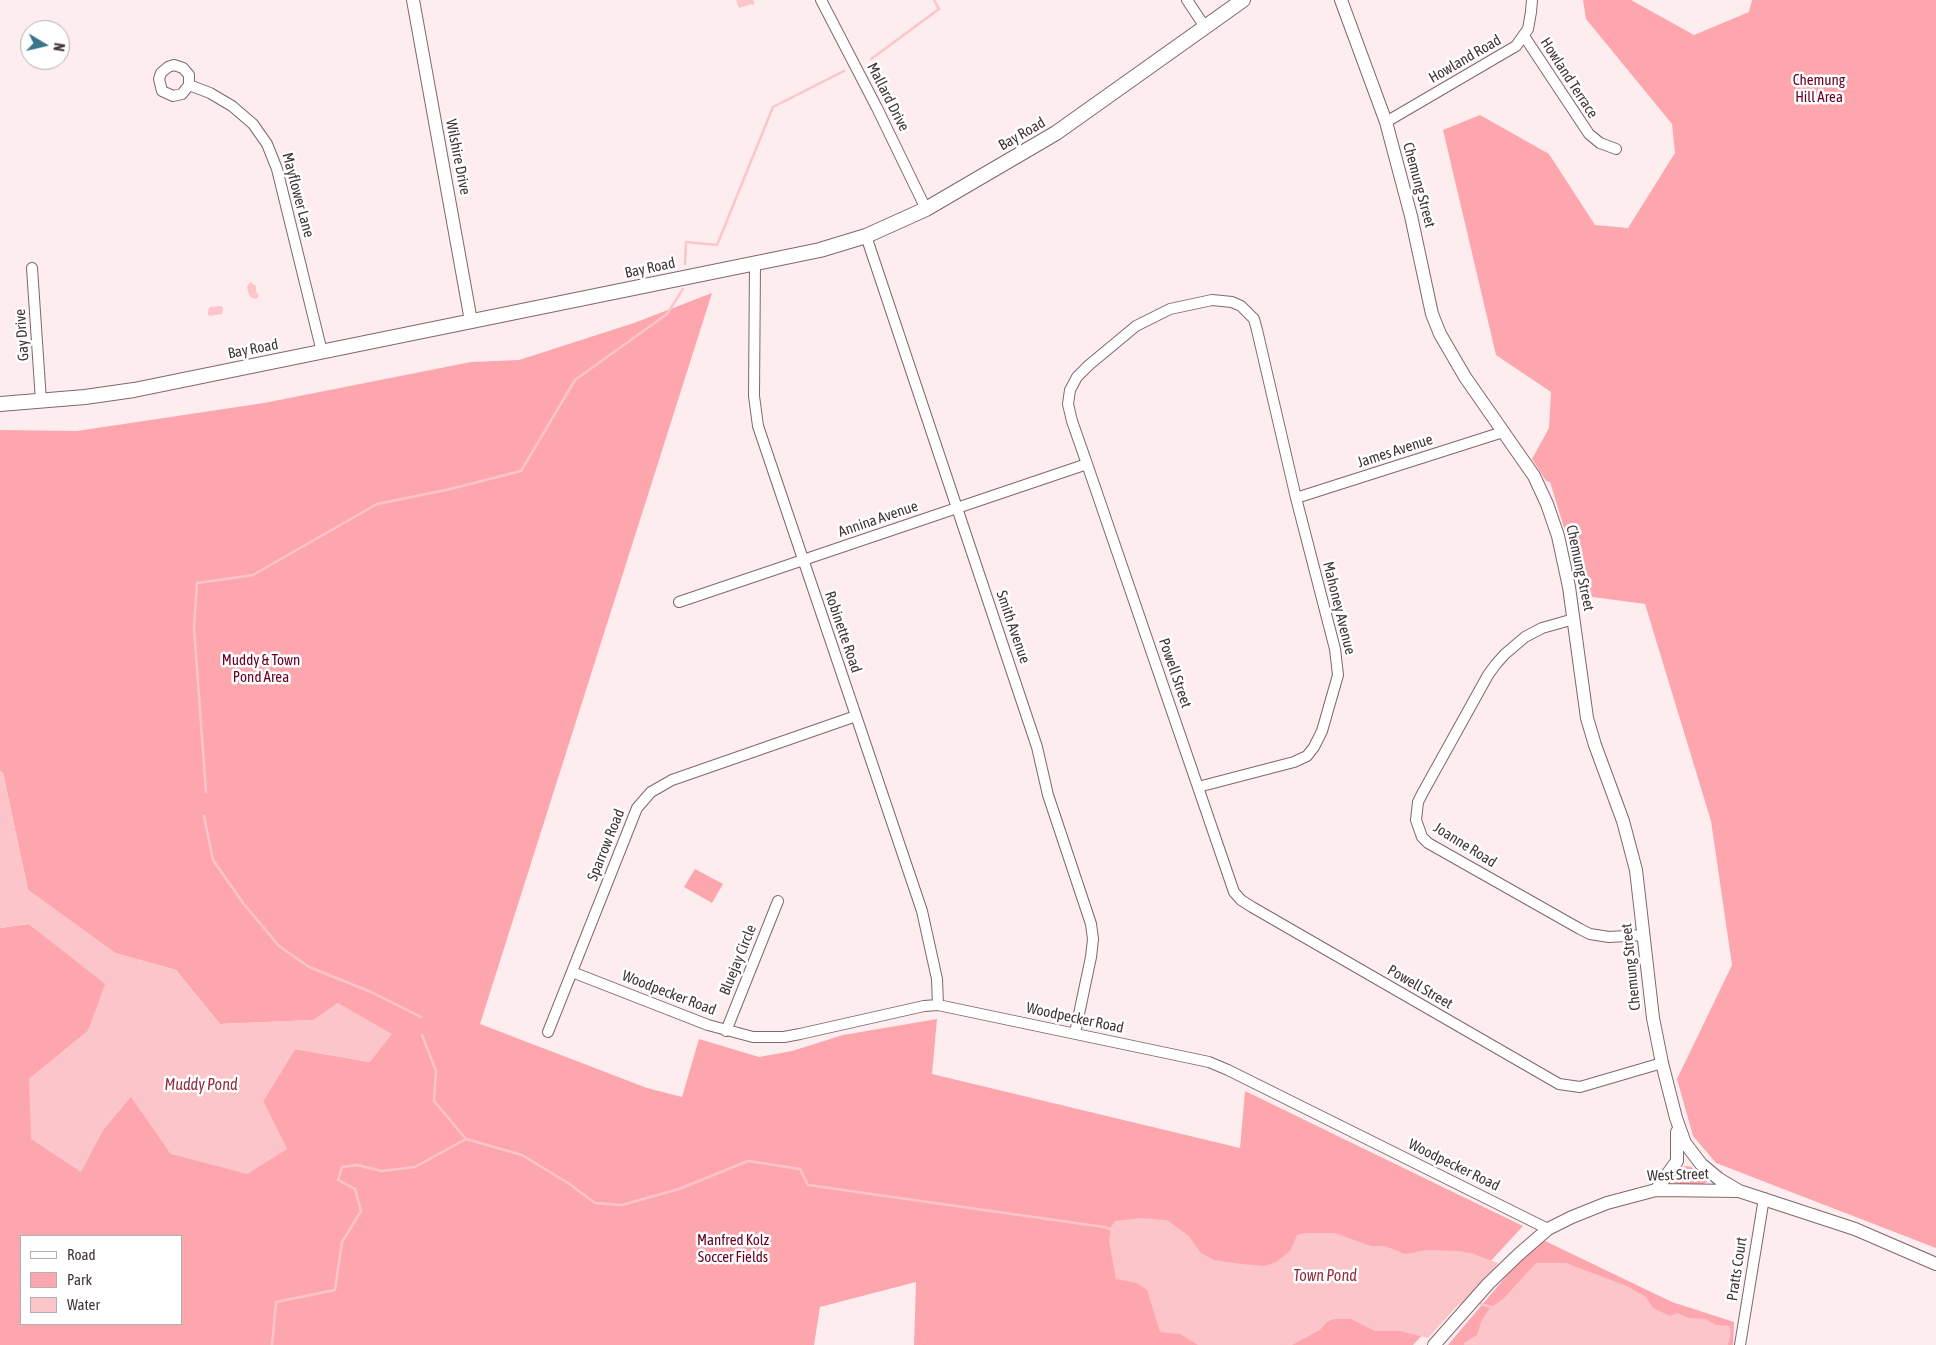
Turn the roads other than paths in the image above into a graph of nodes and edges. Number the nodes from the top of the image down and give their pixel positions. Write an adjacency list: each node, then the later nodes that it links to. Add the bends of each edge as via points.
1 (413, 0): 16 (street, Wilshire Drive)
2 (821, 0): 12 (street, Mallard Drive)
3 (1188, 0): 7 (street)
4 (1243, 0): 7 (main road, Bay Road)
5 (1341, 0): 10 (street, Chemung Street)
6 (1532, 0): 8 (street, Howland Road, via 1530,21)
7 (1205, 27): 12 (main road, Bay Road, via 1056,133)
8 (1524, 36): 10 (street, Howland Road, via 1509,51); 11 (street, Howland Terrace, via 1589,134 1600,143)
9 (189, 85): 17 (street, Mayflower Lane, via 232,106 253,124 267,144 277,168)
10 (1386, 122): 20 (street, Chemung Street, via 1434,319 1451,354)
11 (1616, 149)
12 (926, 209): 13 (main road, Bay Road)
13 (866, 236): 14 (main road, Bay Road, via 820,250); 23 (street, Smith Avenue)
14 (755, 263): 16 (main road, Bay Road); 24 (street, Robinette Road, via 755,411)
15 (32, 268): 18 (street, Gay Drive)
16 (471, 321): 17 (main road, Bay Road)
17 (322, 352): 18 (main road, Bay Road, via 134,390)
18 (41, 401): 19 (main road, Bay Road)
19 (0, 404)
20 (1503, 432): 22 (street, James Avenue); 26 (street, Chemung Street, via 1534,476 1551,514 1562,549)
21 (1087, 464): 22 (street, Powell Street, via 1068,404 1070,390 1077,377 1149,318 1205,300 1222,300 1248,311 1258,330); 23 (street, Annina Avenue); 28 (street, Powell Street)
22 (1296, 498): 28 (street, Mahoney Avenue, via 1337,663 1337,681 1322,731 1311,752 1300,760)
23 (957, 508): 24 (street, Annina Avenue); 35 (street, Smith Avenue, via 1037,746 1048,795 1091,924 1091,957)
24 (802, 560): 25 (street, Annina Avenue); 27 (street, Robinette Road)
25 (679, 602)
26 (1574, 618): 30 (street, Chemung Street, via 1587,718 1631,847); 30 (street, Joanne Road, via 1524,637 1496,664 1422,794 1416,820 1422,837 1428,843 1580,929 1609,937)
27 (856, 716): 31 (street, Sparrow Road, via 672,780 651,792 637,808); 32 (street, Robinette Road, via 924,916 937,978)
28 (1198, 787): 36 (street, Powell Street, via 1231,886 1236,896 1246,904 1559,1084 1580,1086)
29 (778, 901): 33 (street, Bluejay Circle)
30 (1644, 935): 36 (street, Chemung Street, via 1650,998)
31 (572, 972): 33 (street, Woodpecker Road); 34 (street, Sparrow Road)
32 (938, 1005): 33 (street, Woodpecker Road, via 784,1036 753,1037); 35 (street, Woodpecker Road)
33 (726, 1031)
34 (548, 1032)
35 (1075, 1033): 41 (street, Woodpecker Road, via 1219,1066)
36 (1662, 1063): 37 (street, Chemung Street)
37 (1676, 1118): 38 (street, Chemung Street, via 1678,1161); 39 (street, Chemung Street, via 1685,1143 1701,1164)
38 (1656, 1190): 39 (street, West Street); 41 (street, West Street, via 1607,1203)
39 (1739, 1191): 40 (street, West Street)
40 (1764, 1198): 42 (street, West Street, via 1855,1229); 44 (street, Pratts Court)
41 (1548, 1229): 43 (street, West Street, via 1488,1284)
42 (1936, 1264)
43 (1434, 1345)
44 (1740, 1345)

